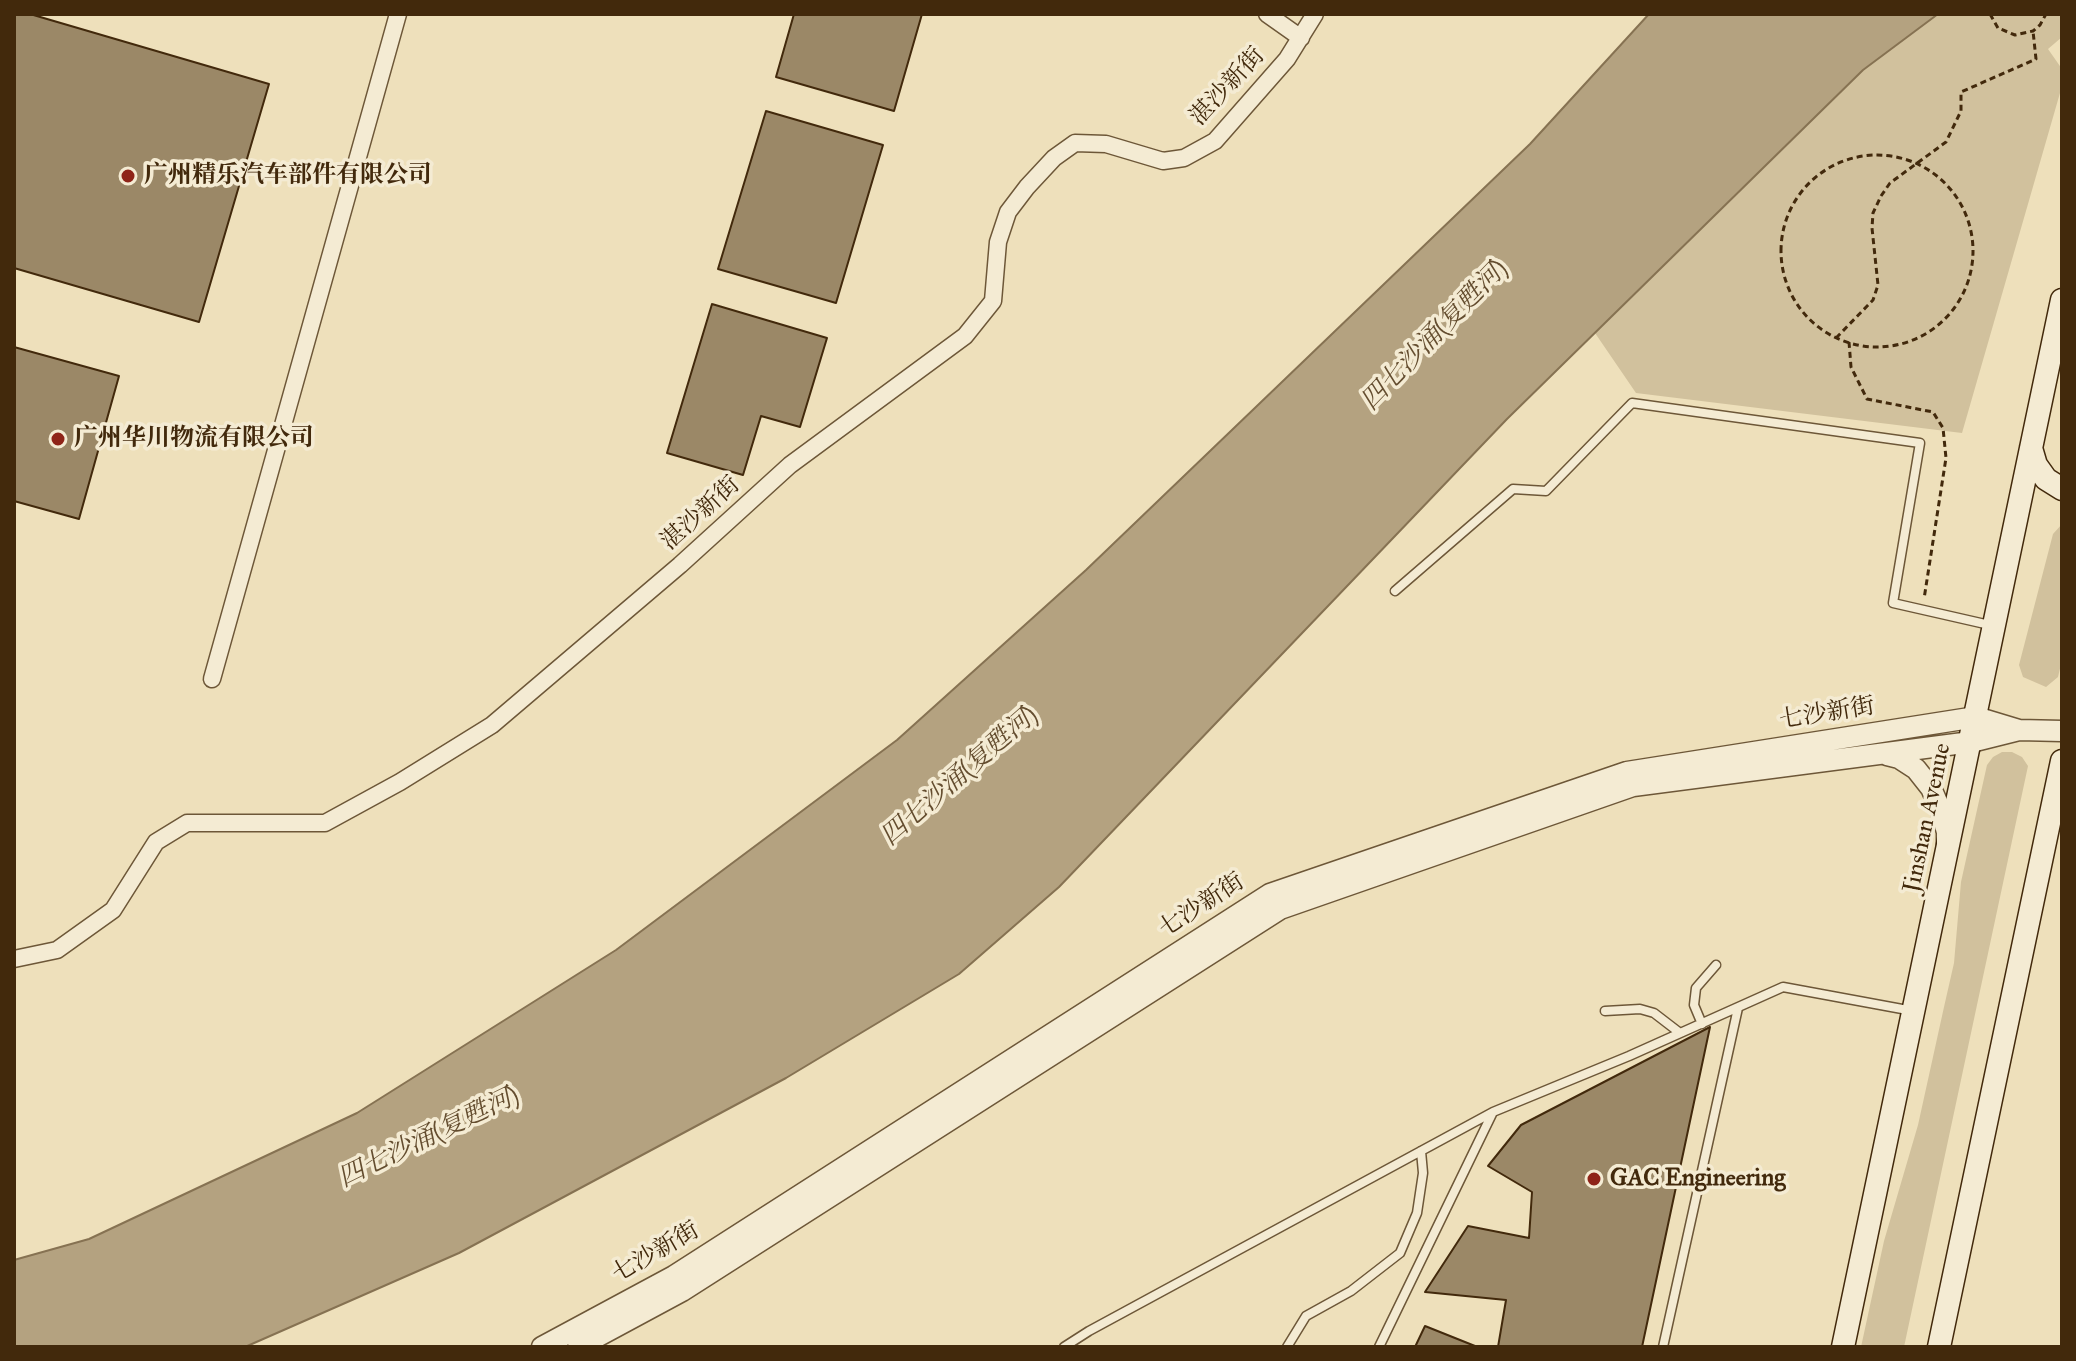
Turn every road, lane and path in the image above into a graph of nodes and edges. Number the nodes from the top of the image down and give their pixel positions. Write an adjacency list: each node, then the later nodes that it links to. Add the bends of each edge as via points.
1 (398, 14): 15 (street)
2 (1267, 14): 7 (street)
3 (1315, 14): 7 (street, 湛沙新街)
4 (1990, 14): 6 (path, via 2006,32)
5 (2046, 14): 6 (path)
6 (2033, 31): 8 (path, via 2036,59 1961,92 1961,111 1946,142)
7 (1301, 38): 23 (street, 湛沙新街, via 1215,141 1184,158 1163,161 1106,144 1075,143 1054,158 1008,212 998,242 993,301 965,336 790,465 492,725 325,823 187,823 156,842 113,910 57,950)
8 (1918, 163): 10 (path, via 1890,183 1873,213 1878,285 1873,300); 10 (path, via 1946,182 1965,210 1974,242 1970,276 1961,296 1932,330 1902,344 1868,347); 10 (path, via 1889,154 1859,155 1830,166 1806,184 1789,210 1781,239 1782,269 1792,298 1811,321)
9 (2062, 300): 11 (main road, Jinshan Avenue)
10 (1836, 338)
11 (2031, 448): 12 (main road, via 2046,479); 14 (main road, Jinshan Avenue)
12 (2062, 489)
13 (1395, 591): 14 (lane, via 1513,489 1546,491 1632,403 1920,443 1893,603)
14 (1994, 626): 16 (main road, Jinshan Avenue)
15 (212, 679)
16 (1976, 717): 17 (street); 19 (main road, Jinshan Avenue); 32 (street, 七沙新街, via 1627,772 1270,894 674,1276)
17 (2019, 730): 18 (street); 19 (street, 七沙新街)
18 (2062, 731)
19 (1971, 742): 20 (street, 七沙新街); 22 (main road, Jinshan Avenue)
20 (1879, 754): 22 (street, via 1916,769 1931,788 1947,832); 33 (street, 七沙新街, via 1633,786 1280,909 682,1291)
21 (2062, 761): 39 (main road)
22 (1947, 854): 27 (main road, Jinshan Avenue)
23 (14, 959)
24 (1716, 965): 28 (lane, via 1696,988 1694,1005)
25 (1738, 1008): 27 (lane, via 1783,987); 28 (lane); 37 (lane)
26 (1605, 1011): 29 (lane, via 1654,1013)
27 (1914, 1011): 38 (main road, Jinshan Avenue)
28 (1702, 1024): 29 (lane)
29 (1680, 1033): 30 (lane)
30 (1493, 1112): 31 (lane); 36 (lane)
31 (1421, 1151): 34 (lane); 35 (lane, via 1417,1213 1400,1253 1351,1291 1306,1316)
32 (542, 1347)
33 (578, 1347)
34 (1064, 1347)
35 (1287, 1347)
36 (1379, 1347)
37 (1663, 1347)
38 (1843, 1347)
39 (1939, 1347)

